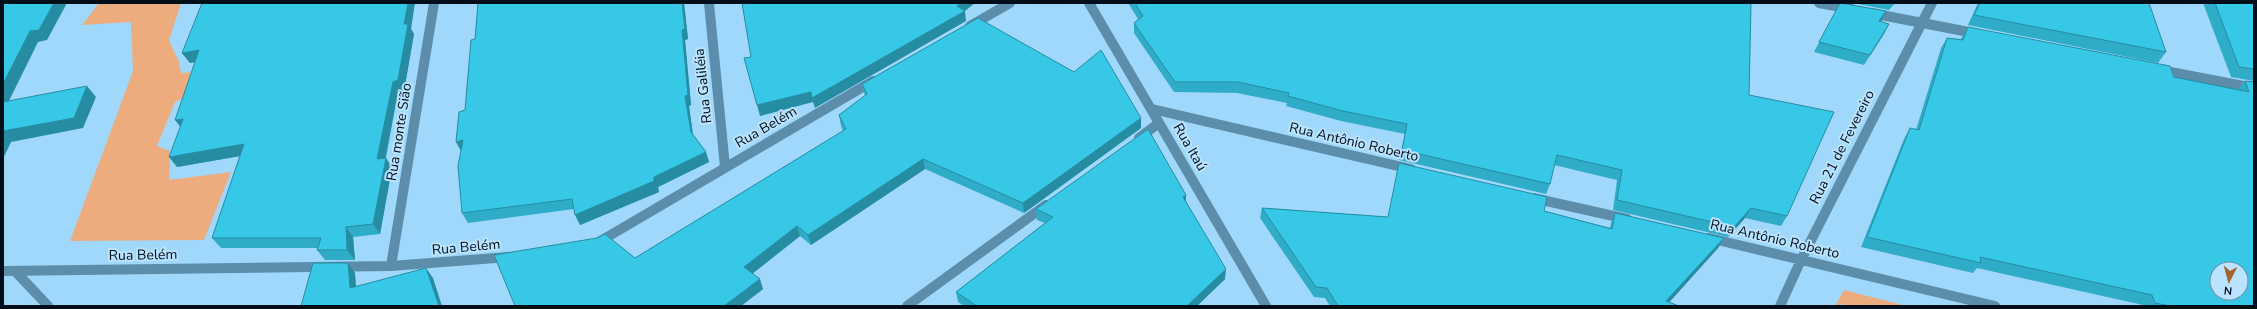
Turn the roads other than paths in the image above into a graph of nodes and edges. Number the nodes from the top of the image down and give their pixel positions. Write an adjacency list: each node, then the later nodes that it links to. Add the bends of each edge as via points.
1 (434, 3): 25 (street, Rua monte Sião)
2 (709, 3): 16 (street, Rua Galiléia)
3 (1010, 3): 8 (street)
4 (1089, 3): 13 (street, Rua Itaú)
5 (1819, 3): 7 (street)
6 (1932, 3): 7 (street, Rua 21 de Fevereiro)
7 (1921, 23): 9 (street); 24 (street, Rua 21 de Fevereiro)
8 (962, 30)
9 (1991, 36)
10 (2153, 68): 12 (street)
11 (881, 77): 16 (street, Rua Belém)
12 (2254, 88)
13 (1152, 109): 14 (street, Rua Itaú); 17 (street, Rua Antônio Roberto)
14 (1159, 123): 15 (street); 30 (street, Rua Itaú)
15 (1130, 144)
16 (725, 166): 22 (street, Rua Belém, via 601,242)
17 (1422, 172)
18 (1523, 195): 20 (street)
19 (1054, 200): 29 (street)
20 (1639, 222)
21 (1701, 236): 24 (street, Rua Antônio Roberto)
22 (586, 245)
23 (519, 255): 25 (street, Rua Belém, via 490,260)
24 (1801, 260): 31 (street, Rua 21 de Fevereiro); 32 (street, Rua Antônio Roberto)
25 (391, 266): 27 (street, Rua Belém)
26 (3, 271): 27 (street, Rua Belém)
27 (15, 271): 28 (street)
28 (48, 306)
29 (907, 306)
30 (1266, 306)
31 (1780, 306)
32 (1995, 306)

